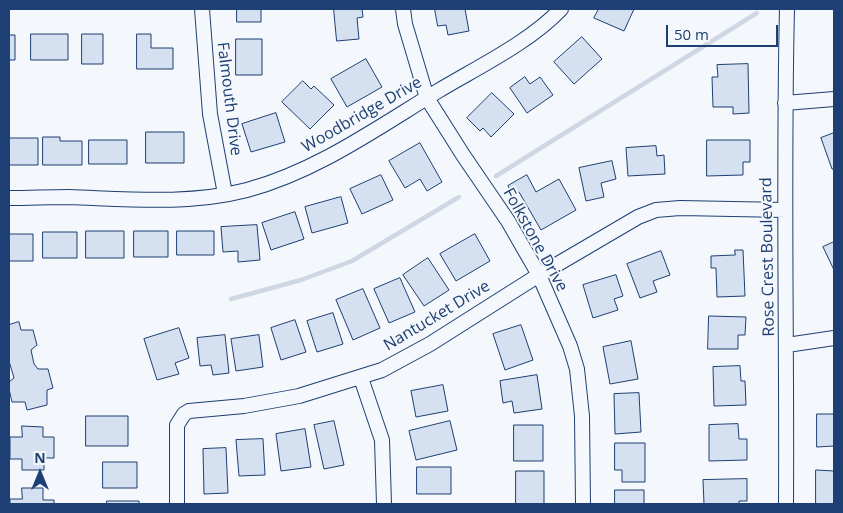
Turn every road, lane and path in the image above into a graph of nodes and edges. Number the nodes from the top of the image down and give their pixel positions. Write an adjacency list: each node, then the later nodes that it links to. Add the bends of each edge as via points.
1 (202, 9): 8 (street, Falmouth Drive, via 210,114)
2 (403, 9): 5 (street, Folkstone Drive)
3 (561, 9): 5 (street, Woodbridge Drive, via 525,38)
4 (787, 9): 7 (street, Rose Crest Boulevard)
5 (427, 98): 8 (street, Woodbridge Drive, via 358,141 306,168); 11 (street, Folkstone Drive, via 508,222)
6 (834, 99): 7 (street)
7 (785, 103): 10 (street, Rose Crest Boulevard)
8 (225, 194): 9 (street, Woodbridge Drive, via 163,200)
9 (9, 198)
10 (785, 210): 11 (street, Nantucket Drive, via 656,210 638,217); 13 (street, Rose Crest Boulevard)
11 (538, 275): 14 (street, Nantucket Drive, via 430,344); 17 (street, Folkstone Drive, via 577,369 582,416)
12 (834, 338): 13 (street)
13 (787, 346): 18 (street, Rose Crest Boulevard)
14 (360, 378): 15 (street, Nantucket Drive, via 299,396 184,414 177,425); 16 (street, via 382,440)
15 (177, 504)
16 (384, 504)
17 (583, 504)
18 (786, 504)

